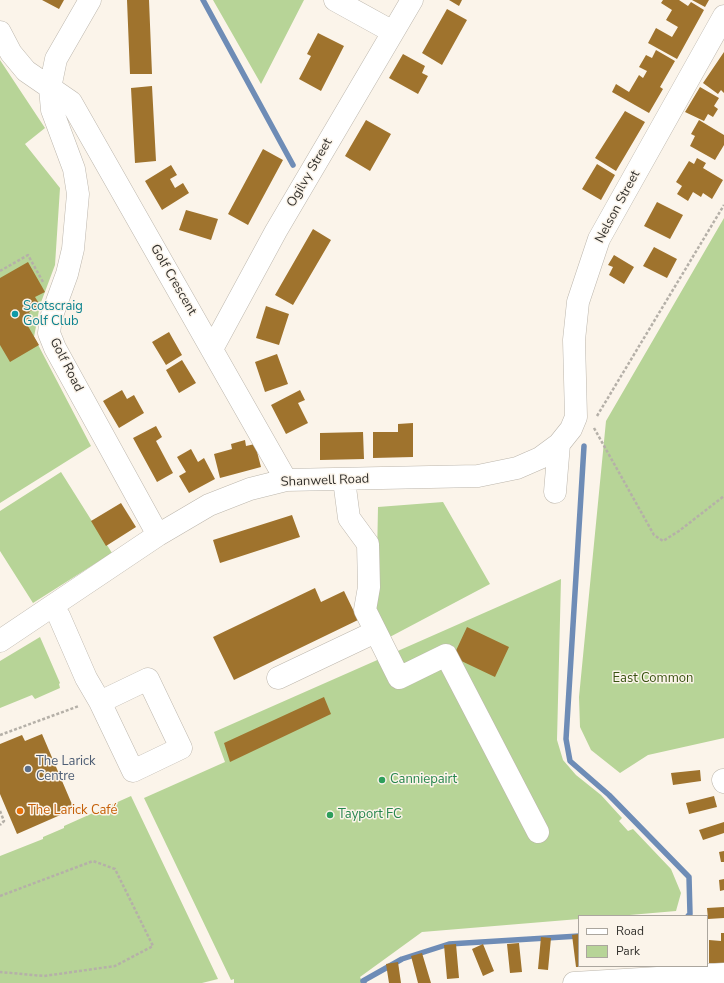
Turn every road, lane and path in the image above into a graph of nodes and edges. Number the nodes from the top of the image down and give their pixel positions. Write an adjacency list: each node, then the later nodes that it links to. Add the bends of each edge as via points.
1 (90, 0): 7 (street, Golf Road, via 56,59)
2 (335, 0): 6 (street)
3 (412, 0): 6 (street, Ogilvy Street)
4 (724, 16): 12 (street, Nelson Street, via 599,238 578,302 574,340)
5 (0, 32): 7 (street, Golf Crescent, via 11,53 26,71)
6 (393, 32): 11 (street, Ogilvy Street, via 276,231)
7 (50, 88): 10 (street, Golf Road, via 52,110 74,169 78,194 73,249); 11 (street, Golf Crescent, via 71,102)
8 (724, 204): 12 (path)
9 (0, 271): 10 (path, via 28,255)
10 (55, 306): 18 (street, Golf Road, via 49,333 55,348)
11 (212, 349): 14 (street, Golf Crescent)
12 (588, 421): 13 (street, Shanwell Road, via 570,429); 17 (path, via 654,535 663,541)
13 (560, 444): 15 (street, Shanwell Road, via 540,458 517,468 478,476); 16 (street)
14 (286, 480): 15 (street, Shanwell Road); 18 (street, Shanwell Road, via 250,489 209,505)
15 (344, 480): 20 (street, via 349,518 368,544 369,587 365,610)
16 (555, 492)
17 (724, 496)
18 (158, 535): 19 (street, Shanwell Road)
19 (52, 607): 21 (street, Shanwell Road); 23 (street, via 59,616 86,678)
20 (376, 632): 22 (street); 27 (street, via 399,678 446,655)
21 (0, 640)
22 (278, 678)
23 (92, 704): 24 (path, via 77,705)
24 (0, 735)
25 (0, 811): 26 (path, via 4,821)
26 (0, 825)
27 (538, 832)
28 (0, 896): 29 (path, via 93,861 114,869 153,946 115,966 44,976)
29 (0, 972)
30 (720, 976): 31 (street)
31 (574, 983)

